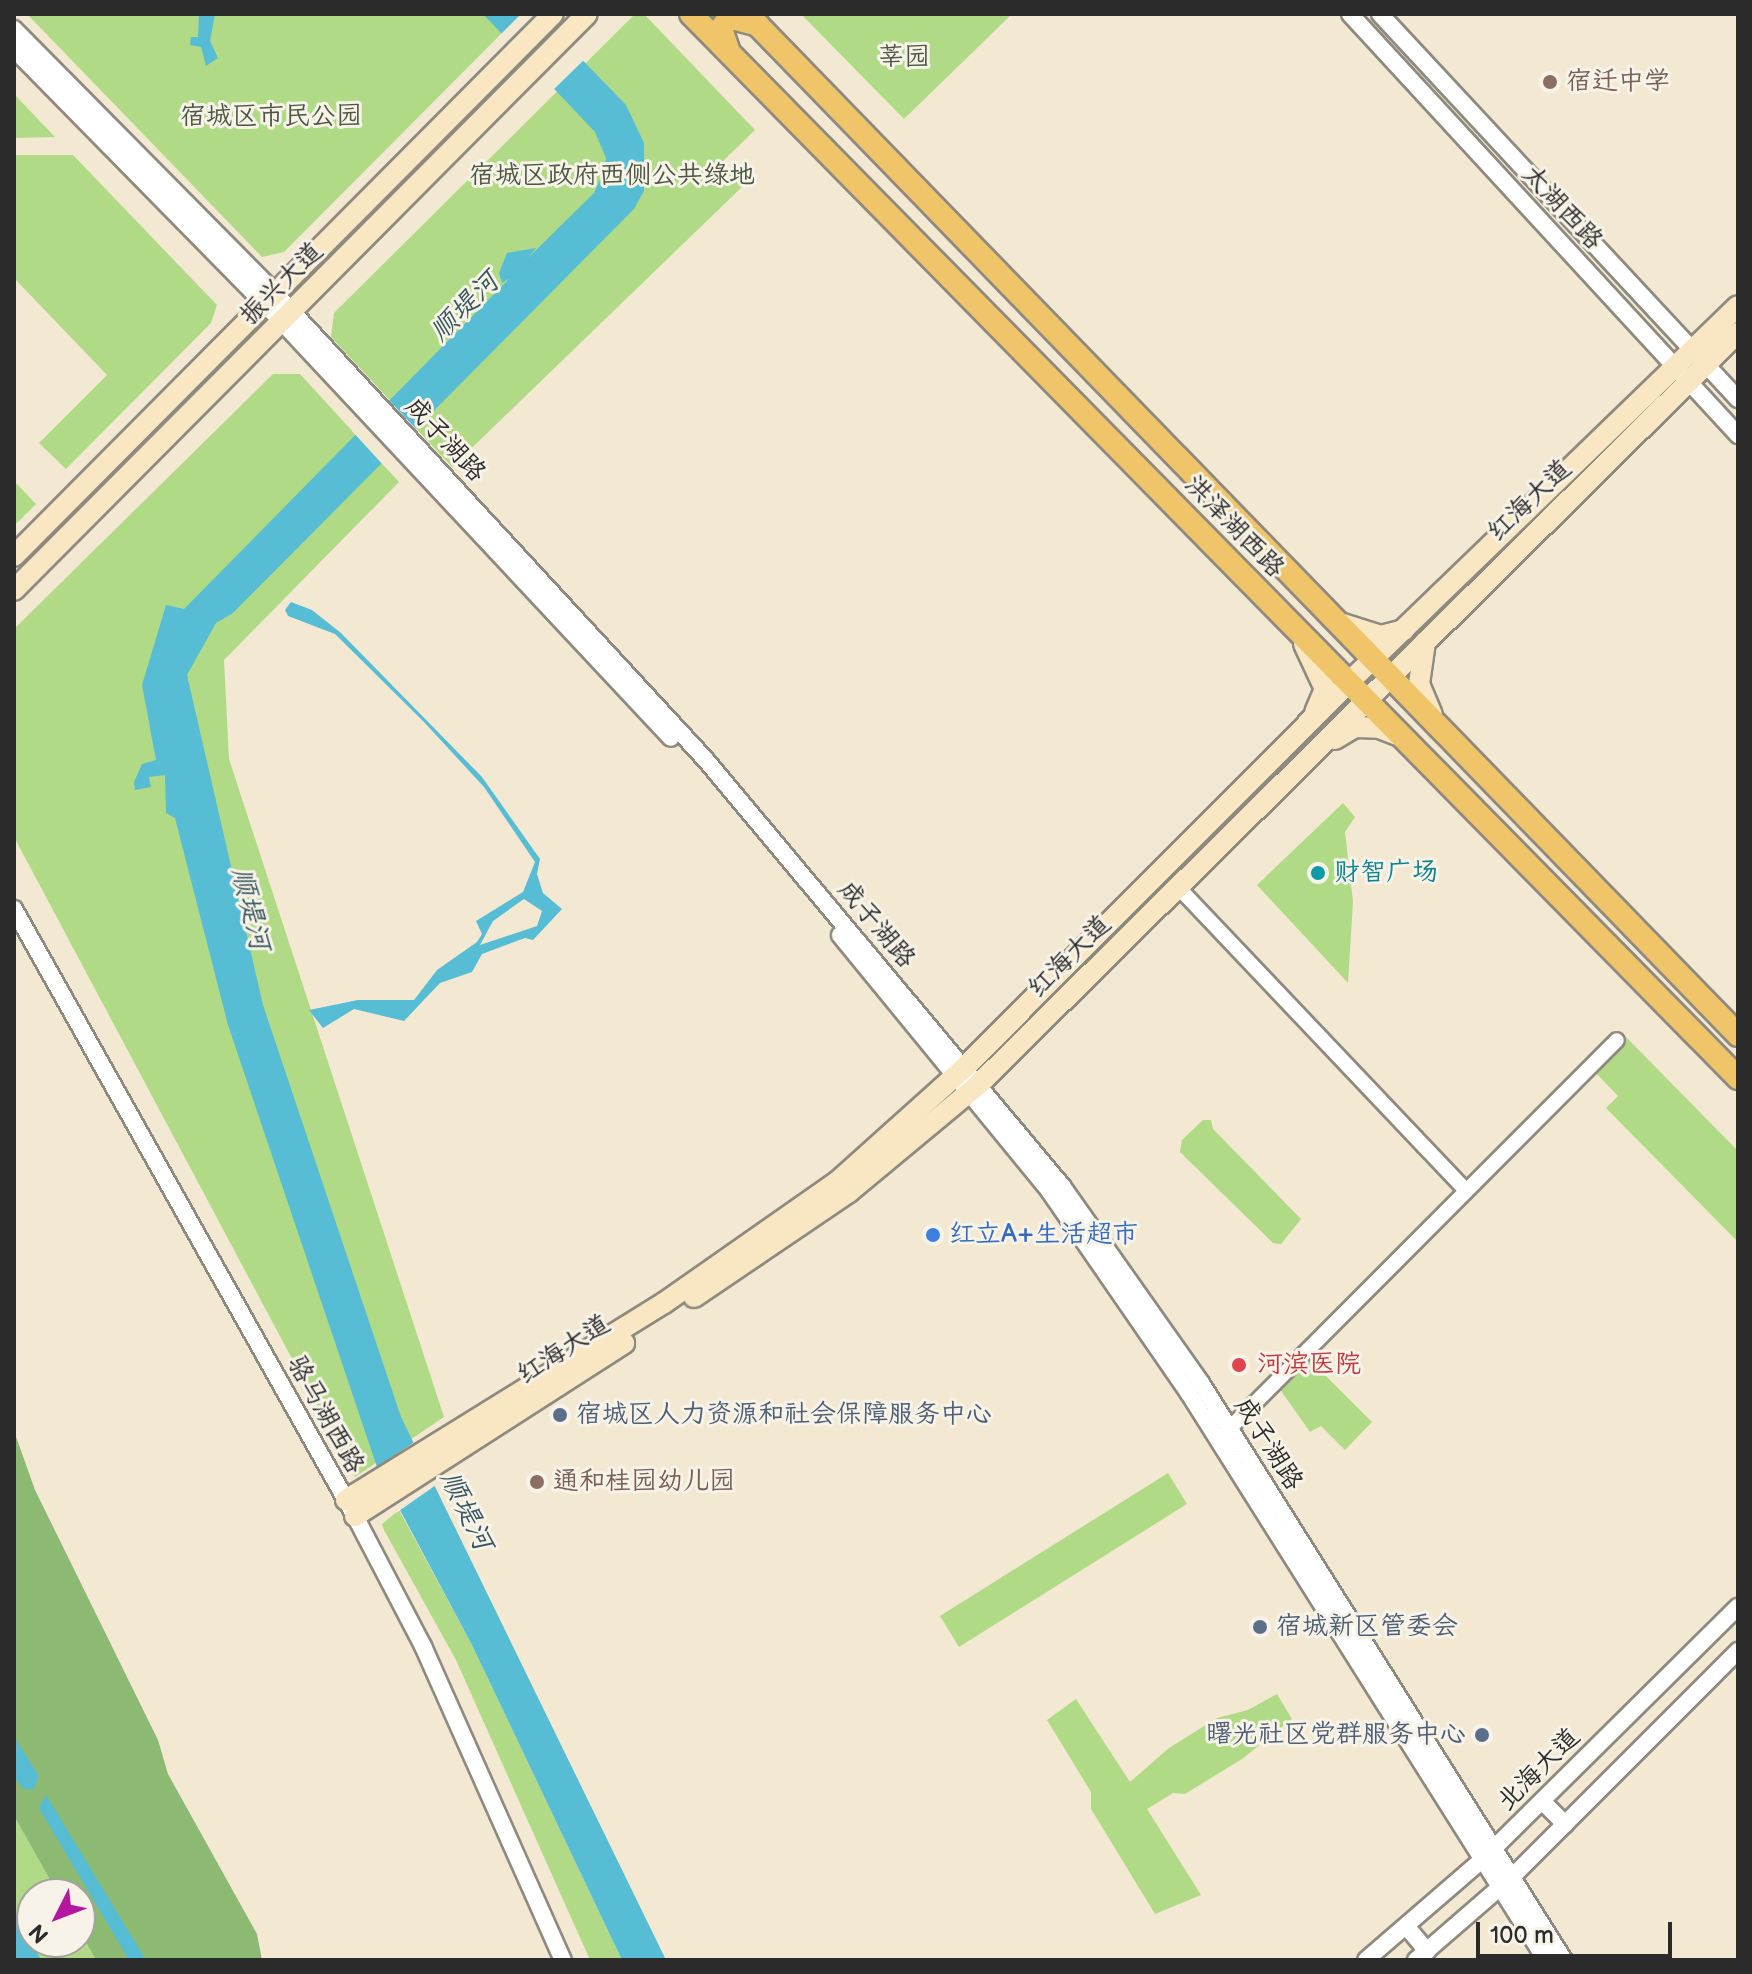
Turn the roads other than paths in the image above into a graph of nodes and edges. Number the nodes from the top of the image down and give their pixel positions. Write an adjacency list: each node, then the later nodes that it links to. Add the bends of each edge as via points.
1 (553, 14): 10 (main road, 振兴大道)
2 (587, 14): 12 (main road, 振兴大道)
3 (691, 14): 9 (main road, 洪泽湖西路)
4 (1350, 14): 15 (street, 太湖西路)
5 (1380, 14): 14 (street, 太湖西路)
6 (753, 19): 9 (main road, via 724,22 722,39); 20 (main road, 洪泽湖西路)
7 (14, 29): 10 (street, 成子湖路)
8 (14, 49): 10 (street, 成子湖路)
9 (730, 54): 22 (main road, 洪泽湖西路)
10 (270, 298): 12 (street, 成子湖路); 18 (main road, 振兴大道)
11 (1738, 306): 14 (main road, 红海大道)
12 (286, 316): 19 (main road, 振兴大道); 36 (street, 成子湖路, via 705,759)
13 (1738, 333): 14 (main road, 红海大道)
14 (1700, 358): 15 (main road, 红海大道); 16 (street, 太湖西路)
15 (1682, 375): 17 (street, 太湖西路); 23 (main road, 红海大道); 24 (main road, 红海大道)
16 (1738, 399)
17 (1738, 435)
18 (14, 556)
19 (14, 590)
20 (1307, 592): 21 (main road, 洪泽湖西路); 22 (main road)
21 (1331, 618): 23 (main road, via 1366,634 1389,636); 25 (main road, 洪泽湖西路)
22 (1288, 622): 26 (main road, 洪泽湖西路); 27 (main road, via 1318,666 1325,689)
23 (1404, 630): 25 (main road, 红海大道)
24 (1425, 640): 25 (main road, 红海大道); 29 (main road, via 1419,684)
25 (1380, 669): 26 (main road, 红海大道); 29 (main road, 洪泽湖西路)
26 (1356, 691): 27 (main road, 红海大道); 28 (main road, 洪泽湖西路); 30 (main road, 红海大道)
27 (1310, 721): 36 (main road, 红海大道)
28 (1402, 737): 30 (main road, via 1379,728 1355,727); 31 (main road, 洪泽湖西路)
29 (1452, 742): 31 (main road, via 1439,754); 34 (main road, 洪泽湖西路)
30 (1302, 762): 32 (main road, 红海大道)
31 (1436, 771): 37 (main road, 洪泽湖西路)
32 (1177, 886): 38 (main road, 红海大道); 39 (street)
33 (14, 909): 42 (street, 骆马湖西路)
34 (1738, 1035)
35 (1617, 1040): 39 (street)
36 (959, 1072): 38 (street, 成子湖路); 41 (main road, 红海大道, via 837,1182)
37 (1738, 1078)
38 (974, 1089): 40 (street, 成子湖路); 41 (main road, 红海大道, via 781,1241)
39 (1466, 1191): 40 (street)
40 (1224, 1434): 47 (street, 成子湖路)
41 (455, 1442): 42 (main road)
42 (350, 1508): 51 (street, 骆马湖西路, via 423,1646)
43 (1738, 1607): 45 (street, 北海大道)
44 (1738, 1651): 46 (street)
45 (1542, 1801): 46 (street); 47 (street, 北海大道)
46 (1565, 1824): 48 (street)
47 (1490, 1852): 48 (street, 成子湖路); 49 (street, 北海大道)
48 (1508, 1880): 50 (street); 53 (street, 成子湖路); 54 (street, 成子湖路)
49 (1406, 1926): 50 (street); 52 (street, 北海大道)
50 (1421, 1956)
51 (563, 1960)
52 (1366, 1960)
53 (1546, 1960)
54 (1564, 1960)

